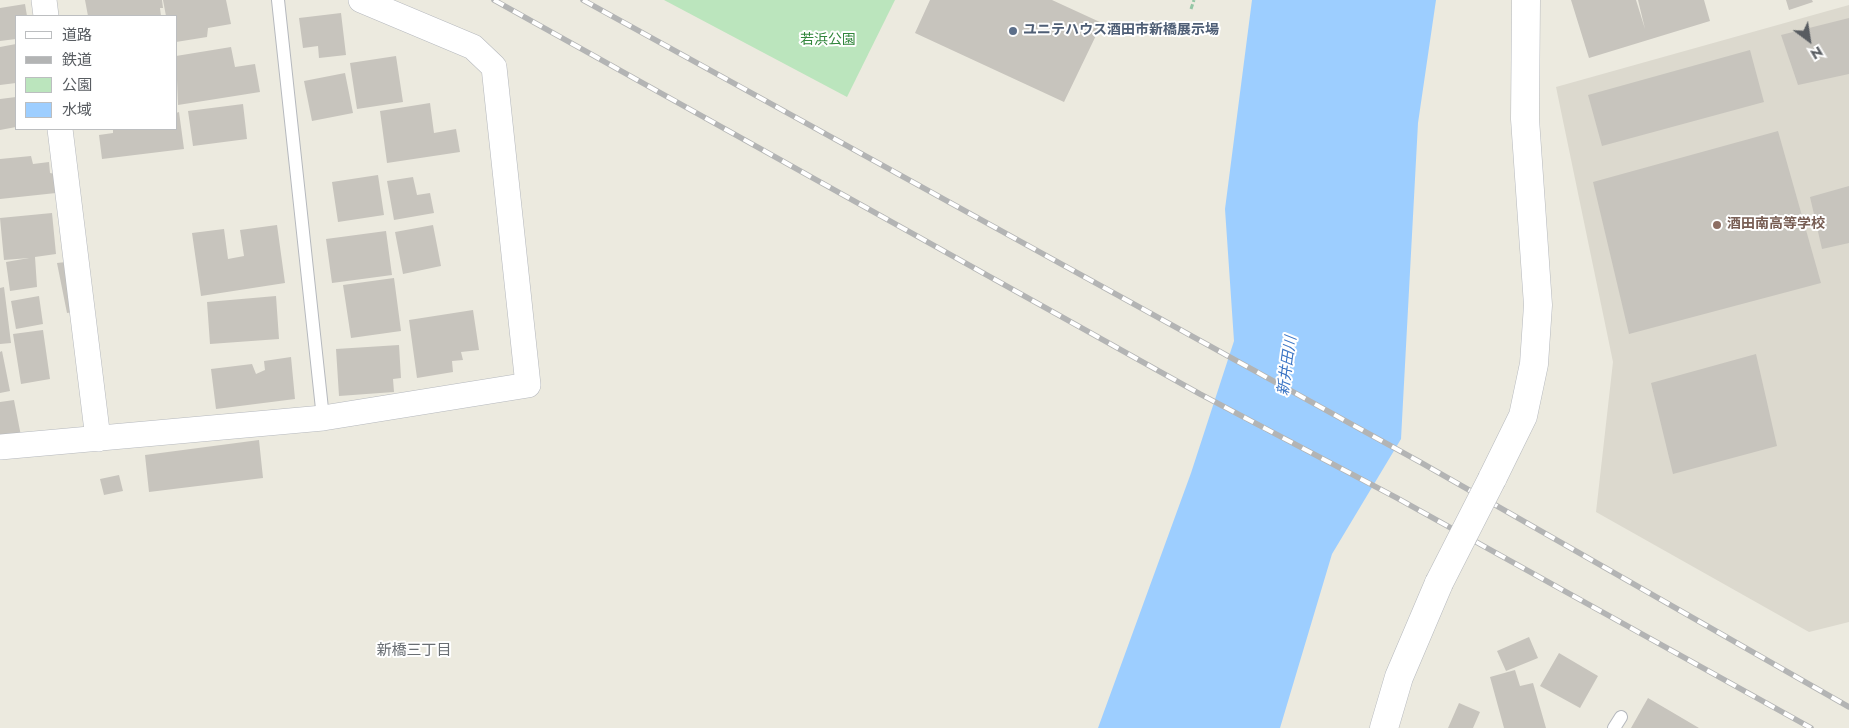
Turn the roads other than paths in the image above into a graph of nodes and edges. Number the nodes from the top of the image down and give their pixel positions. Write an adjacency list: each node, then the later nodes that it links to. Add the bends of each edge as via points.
1 (44, 0): 5 (street)
2 (278, 0): 7 (lane)
3 (361, 0): 7 (street, via 473,47 494,67 528,385)
4 (1526, 0): 11 (street, bridge, via 1525,119 1538,315 1534,364 1523,416 1439,583 1399,677)
5 (46, 15)
6 (60, 130): 8 (street)
7 (322, 418): 8 (street)
8 (98, 439): 9 (street)
9 (0, 447)
10 (1621, 717): 12 (lane)
11 (1384, 728)
12 (1614, 728)

